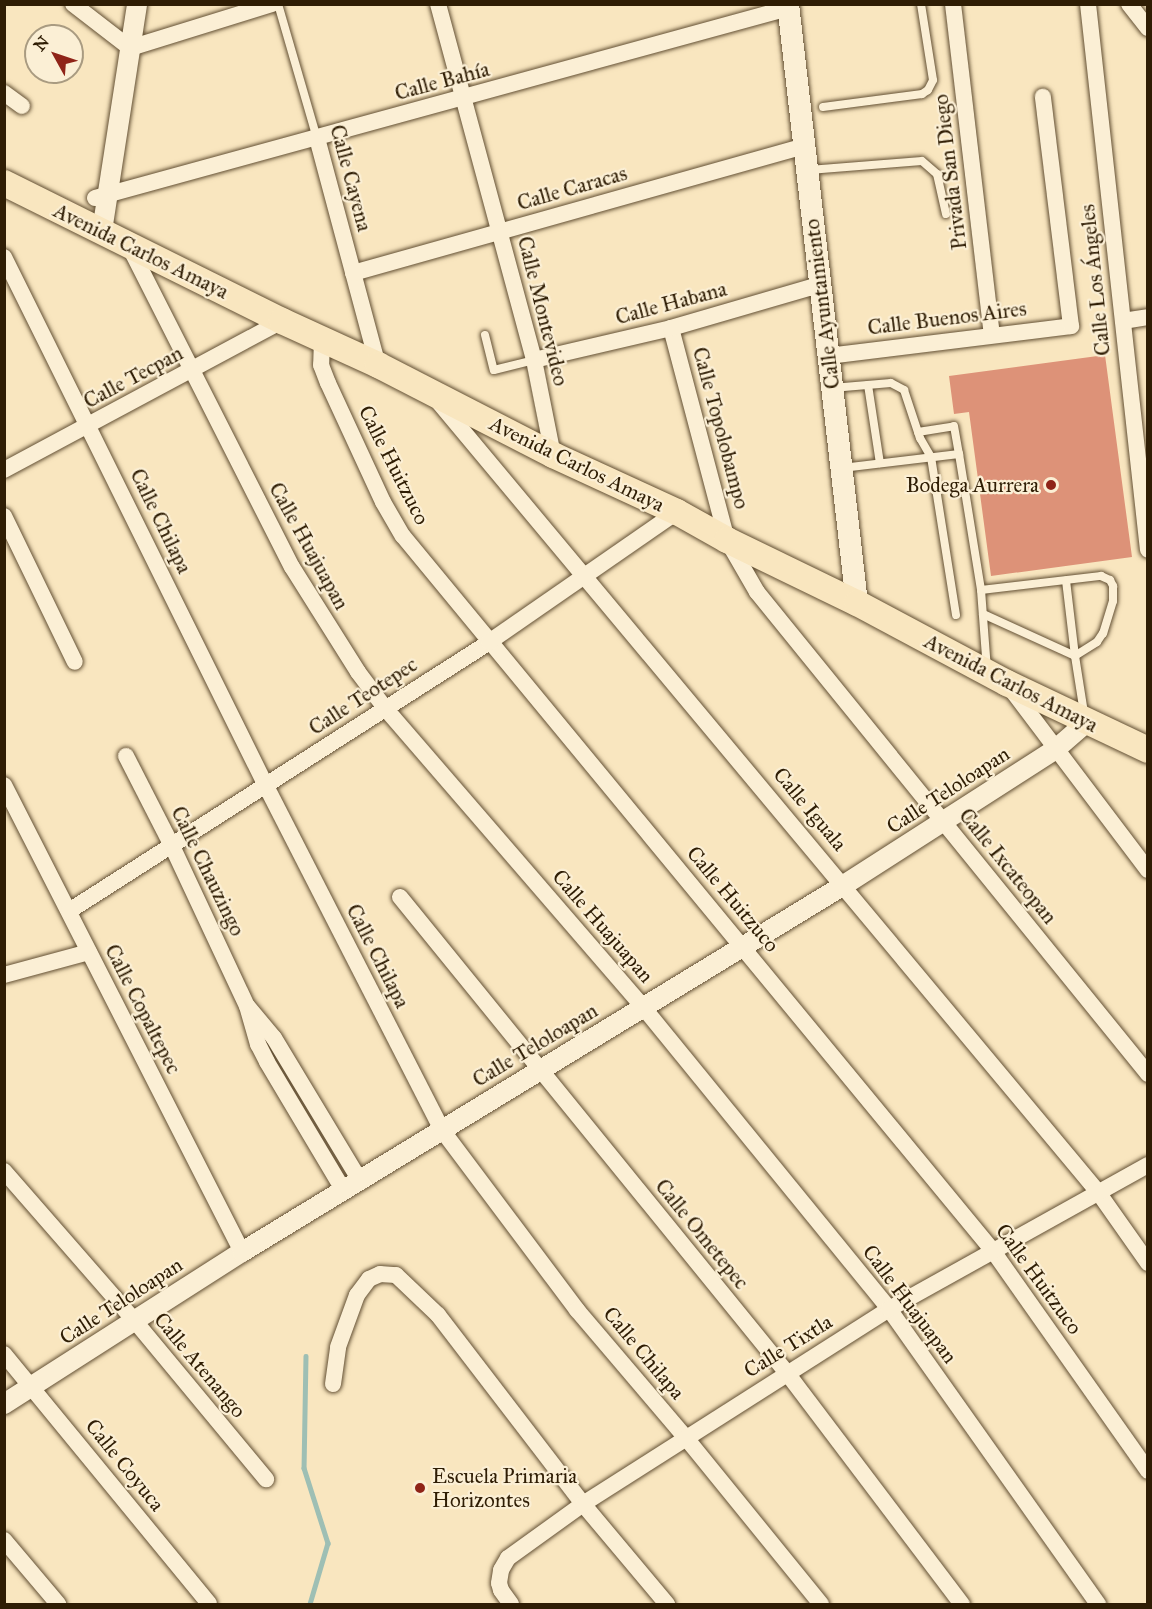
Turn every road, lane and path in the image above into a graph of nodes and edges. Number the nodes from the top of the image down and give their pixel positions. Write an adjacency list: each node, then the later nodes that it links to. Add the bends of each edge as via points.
1 (74, 4): 13 (street)
2 (124, 4): 13 (street)
3 (137, 4): 13 (street)
4 (272, 4): 13 (street)
5 (278, 4): 19 (lane, Calle Cayena)
6 (438, 4): 16 (street, Calle Montevideo)
7 (921, 4): 18 (lane, via 933,80 928,90)
8 (953, 4): 36 (street, Privada San Diego)
9 (1088, 4): 33 (street, Calle Los Ángeles)
10 (1129, 4): 12 (street)
11 (788, 6): 16 (street, Calle Bahía); 20 (main road, Calle Ayuntamiento)
12 (1148, 28)
13 (124, 44): 23 (street)
14 (4, 93): 17 (street)
15 (1042, 97): 36 (street, Calle Buenos Aires, via 1071,326)
16 (464, 99): 19 (street, Calle Bahía); 26 (street, Calle Montevideo)
17 (22, 106)
18 (824, 107)
19 (317, 138): 23 (street, Calle Bahía); 29 (street, Calle Cayena)
20 (802, 147): 21 (main road, Calle Ayuntamiento); 26 (street, Calle Caracas)
21 (805, 170): 24 (lane, via 922,161 937,174); 30 (main road, Calle Ayuntamiento)
22 (4, 183): 25 (main road, Avenida Carlos Amaya)
23 (101, 196): 25 (street)
24 (946, 214)
25 (97, 228): 27 (main road, Avenida Carlos Amaya)
26 (500, 232): 29 (street, Calle Caracas); 39 (street, Calle Montevideo)
27 (128, 243): 32 (main road, Avenida Carlos Amaya); 41 (street, Calle Huajuapan)
28 (4, 257): 45 (street, Calle Chilapa)
29 (353, 273): 40 (street, Calle Cayena)
30 (819, 285): 34 (street, Calle Habana); 38 (main road, Calle Ayuntamiento)
31 (1148, 317): 33 (street)
32 (282, 321): 37 (main road, Avenida Carlos Amaya); 41 (street, Calle Tecpan)
33 (1123, 321): 56 (street, Calle Los Ángeles)
34 (671, 328): 39 (street, Calle Habana); 55 (street, Calle Topolobampo)
35 (485, 335): 39 (lane, via 495,371)
36 (992, 335): 38 (street, Calle Buenos Aires)
37 (322, 340): 40 (main road, Avenida Carlos Amaya); 63 (street, Calle Huitzuco, via 321,364 328,383 383,502 404,536)
38 (828, 356): 43 (main road, Calle Ayuntamiento)
39 (534, 360): 48 (street, Calle Montevideo)
40 (378, 365): 44 (main road, Avenida Carlos Amaya)
41 (194, 370): 45 (street, Calle Tecpan); 67 (street, Calle Huajuapan, via 292,567)
42 (868, 385): 43 (lane); 46 (lane, via 901,386); 50 (lane)
43 (832, 388): 51 (main road, Calle Ayuntamiento)
44 (429, 392): 48 (main road, Avenida Carlos Amaya); 57 (street, Calle Iguala)
45 (89, 426): 52 (street, Calle Tecpan); 73 (street, Calle Chilapa)
46 (918, 432): 47 (lane, via 954,426); 49 (lane)
47 (959, 454): 49 (lane); 59 (lane)
48 (553, 455): 53 (main road, Avenida Carlos Amaya)
49 (931, 457): 50 (lane); 62 (lane)
50 (880, 463): 51 (lane)
51 (842, 468): 60 (main road, Calle Ayuntamiento)
52 (4, 470)
53 (676, 512): 55 (main road, Avenida Carlos Amaya); 57 (street, Calle Teotepec)
54 (4, 516): 65 (street)
55 (727, 540): 60 (main road, Avenida Carlos Amaya); 74 (street, Calle Ixcateopan, via 773,614)
56 (1148, 550)
57 (586, 576): 63 (street, Calle Teotepec); 77 (street, Calle Iguala)
58 (1066, 581): 59 (lane); 64 (lane); 64 (lane, via 1101,576 1107,577 1113,586 1110,618 1103,633 1097,642)
59 (981, 591): 61 (lane)
60 (857, 603): 66 (main road, Avenida Carlos Amaya)
61 (983, 614): 64 (lane); 66 (lane)
62 (956, 615)
63 (489, 642): 67 (street, Calle Teotepec); 80 (street, Calle Huitzuco)
64 (1074, 656): 68 (lane)
65 (75, 662)
66 (997, 678): 68 (main road, Avenida Carlos Amaya); 69 (street)
67 (385, 708): 73 (street, Calle Teotepec); 83 (street, Calle Huajuapan)
68 (1088, 722): 69 (street, Calle Teloloapan); 70 (main road, Avenida Carlos Amaya)
69 (1057, 748): 74 (street, Calle Teloloapan); 76 (street)
70 (1148, 750)
71 (126, 756): 75 (street, Calle Chauzingo)
72 (4, 785): 79 (street, Calle Copaltepec)
73 (266, 786): 75 (street, Calle Teotepec); 86 (street, Calle Chilapa)
74 (943, 822): 77 (street, Calle Teloloapan); 85 (street, Calle Ixcateopan)
75 (172, 846): 79 (street, Calle Teotepec); 89 (street, Calle Chauzingo, via 247,1006 274,1038)
76 (1148, 870)
77 (844, 885): 80 (street, Calle Teloloapan); 90 (street, Calle Iguala)
78 (400, 897): 84 (street, Calle Ometepec)
79 (69, 911): 81 (street, Calle Copaltepec)
80 (744, 947): 83 (street, Calle Teloloapan); 91 (street, Calle Huitzuco)
81 (89, 952): 82 (street); 92 (street, Calle Copaltepec)
82 (4, 975)
83 (643, 1007): 84 (street, Calle Teloloapan); 94 (street, Calle Huajuapan)
84 (540, 1070): 86 (street, Calle Teloloapan); 97 (street, Calle Ometepec)
85 (1148, 1074)
86 (442, 1130): 89 (street, Calle Teloloapan); 101 (street, Calle Chilapa, via 555,1283)
87 (1148, 1165): 90 (street, Calle Tixtla)
88 (4, 1171): 95 (street, Calle Atenango)
89 (352, 1186): 92 (street, Calle Teloloapan)
90 (1098, 1192): 91 (street, Calle Tixtla); 93 (street, Calle Iguala)
91 (993, 1251): 94 (street, Calle Tixtla); 102 (street, Calle Huitzuco)
92 (242, 1252): 95 (street, Calle Teloloapan)
93 (1148, 1263)
94 (889, 1310): 97 (street, Calle Tixtla); 112 (street, Calle Huajuapan)
95 (134, 1320): 99 (street, Calle Teloloapan); 103 (street, Calle Atenango)
96 (4, 1354): 99 (street, Calle Coyuca)
97 (787, 1373): 101 (street, Calle Tixtla); 111 (street, Calle Ometepec)
98 (333, 1384): 104 (street, via 338,1347 357,1295 369,1279 381,1274 396,1275 438,1315)
99 (32, 1387): 100 (street, Calle Teloloapan); 107 (street, Calle Coyuca)
100 (4, 1404)
101 (686, 1438): 104 (street, Calle Tixtla); 110 (street, Calle Chilapa)
102 (1148, 1471)
103 (266, 1479)
104 (583, 1504): 108 (street, Calle Tixtla, via 508,1558 501,1570 500,1583); 109 (street)
105 (4, 1540): 106 (street)
106 (58, 1605)
107 (209, 1605)
108 (511, 1605)
109 (667, 1605)
110 (821, 1605)
111 (962, 1605)
112 (1098, 1605)

